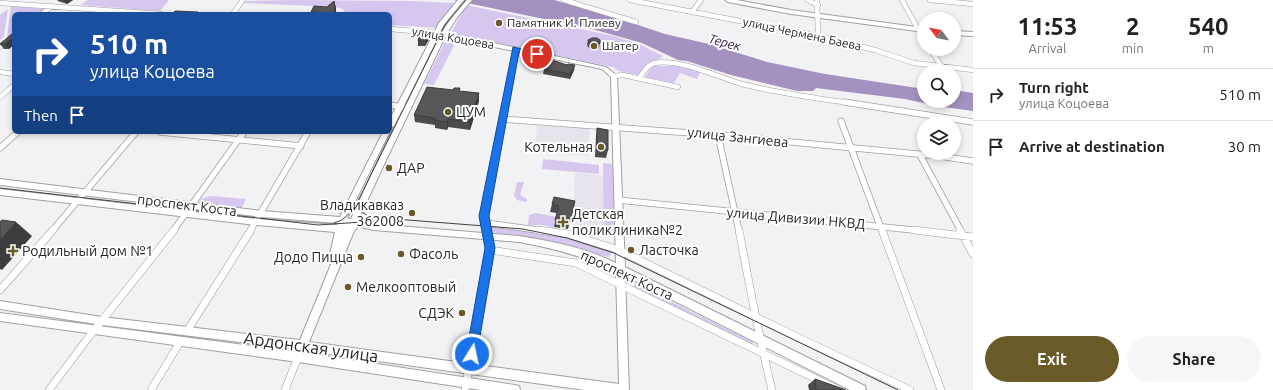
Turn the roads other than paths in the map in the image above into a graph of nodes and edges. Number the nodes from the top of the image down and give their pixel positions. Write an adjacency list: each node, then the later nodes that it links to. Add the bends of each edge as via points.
1 (564, 0): 21 (street)
2 (630, 0): 19 (street, улица Чермена Баева)
3 (701, 0): 19 (street)
4 (728, 0): 20 (main road)
5 (806, 0): 13 (street)
6 (817, 0): 13 (street)
7 (902, 0): 23 (street)
8 (930, 0): 12 (street)
9 (242, 1): 18 (street)
10 (463, 2): 25 (main road)
11 (0, 3): 14 (street)
12 (973, 4)
13 (818, 5): 20 (street)
14 (52, 6): 15 (street); 16 (street)
15 (97, 10): 17 (street)
16 (44, 12)
17 (120, 12)
18 (234, 12)
19 (692, 12): 27 (street, улица Чермена Баева)
20 (817, 16): 23 (main road); 27 (street)
21 (636, 22)
22 (392, 29): 25 (street, улица Коцоева)
23 (917, 29)
24 (961, 33): 26 (main road)
25 (440, 34): 30 (main road, улица Коцоева); 42 (main road)
26 (973, 34)
27 (818, 36): 31 (street, улица Чермена Баева)
28 (12, 38): 29 (street)
29 (0, 47)
30 (516, 49): 36 (main road, улица Коцоева, via 604,68); 43 (street)
31 (922, 64)
32 (961, 69): 33 (street, улица Чермена Баева)
33 (973, 70)
34 (0, 72): 35 (street)
35 (12, 74)
36 (614, 76): 37 (street, улица Коцоева); 47 (main road)
37 (639, 78): 39 (street, улица Коцоева); 45 (street, via 649,65 680,64 743,84 798,95)
38 (12, 87): 40 (street)
39 (678, 87)
40 (0, 97)
41 (392, 105): 42 (street)
42 (404, 107): 46 (main road); 55 (main road)
43 (502, 118): 47 (street, улица Зангиева); 78 (street, via 484,216)
44 (841, 121): 60 (street)
45 (973, 122)
46 (392, 123)
47 (617, 126): 56 (street, улица Зангиева); 68 (main road)
48 (16, 134): 59 (street)
49 (134, 134): 67 (street)
50 (188, 134): 57 (street)
51 (242, 134): 57 (street)
52 (307, 134): 58 (street)
53 (386, 134): 71 (main road)
54 (392, 134): 79 (main road)
55 (392, 134)
56 (718, 135): 60 (street, улица Зангиева); 72 (street)
57 (238, 139): 58 (street); 70 (street)
58 (301, 146): 74 (street)
59 (0, 148)
60 (851, 149): 61 (street, улица Зангиева); 80 (street)
61 (917, 154)
62 (961, 159): 64 (street, улица Зангиева)
63 (923, 160): 83 (street)
64 (973, 161)
65 (0, 182): 67 (main road, проспект Коста)
66 (0, 192): 69 (main road, проспект Коста)
67 (86, 192): 69 (street); 70 (main road, проспект Коста)
68 (618, 200): 72 (street, улица Дивизии НКВД); 86 (main road)
69 (78, 201): 73 (main road, проспект Коста); 91 (street)
70 (192, 206): 73 (street); 74 (main road, проспект Коста)
71 (348, 208): 75 (main road); 76 (main road)
72 (736, 213): 80 (street, улица Дивизии НКВД); 94 (street)
73 (186, 214): 77 (main road, проспект Коста); 95 (street)
74 (262, 214): 75 (main road, проспект Коста); 77 (street)
75 (327, 219): 76 (main road, проспект Коста)
76 (342, 220): 79 (main road, проспект Коста); 81 (main road)
77 (257, 222): 81 (main road, проспект Коста); 97 (street)
78 (486, 223): 82 (street); 86 (street, проспект Коста, via 568,234)
79 (351, 226): 81 (main road, проспект Коста); 82 (main road, проспект Коста); 89 (main road)
80 (881, 226): 83 (street, улица Дивизии НКВД); 114 (street)
81 (340, 229): 89 (main road)
82 (488, 235): 85 (street); 88 (main road, проспект Коста, via 542,243 584,254)
83 (965, 236): 84 (street, улица Дивизии НКВД); 87 (street)
84 (973, 237)
85 (490, 250): 90 (street, via 576,263); 103 (street)
86 (619, 250): 88 (main road); 94 (street, проспект Коста)
87 (973, 254)
88 (621, 270): 90 (main road); 98 (main road, проспект Коста)
89 (330, 275): 100 (main road)
90 (621, 286): 101 (street); 109 (main road)
91 (0, 290)
92 (0, 305): 95 (main road, Ардонская улица)
93 (0, 317): 96 (main road, Ардонская улица)
94 (756, 317): 98 (street); 113 (street, проспект Коста)
95 (102, 321): 96 (street); 97 (main road, Ардонская улица)
96 (95, 330): 99 (main road, Ардонская улица); 105 (street)
97 (187, 331): 100 (main road, Ардонская улица)
98 (759, 339): 101 (street); 112 (main road, проспект Коста)
99 (180, 342): 102 (main road, Ардонская улица); 106 (street)
100 (302, 346): 102 (main road); 103 (main road, Ардонская улица)
101 (763, 354): 110 (street); 111 (street)
102 (298, 357): 104 (main road, Ардонская улица); 107 (street)
103 (469, 369): 104 (street); 109 (main road, Ардонская улица)
104 (466, 387): 108 (main road, Ардонская улица)
105 (50, 390)
106 (151, 390)
107 (285, 390)
108 (515, 390)
109 (623, 390)
110 (772, 390)
111 (839, 390)
112 (861, 390)
113 (910, 390)
114 (940, 390)

